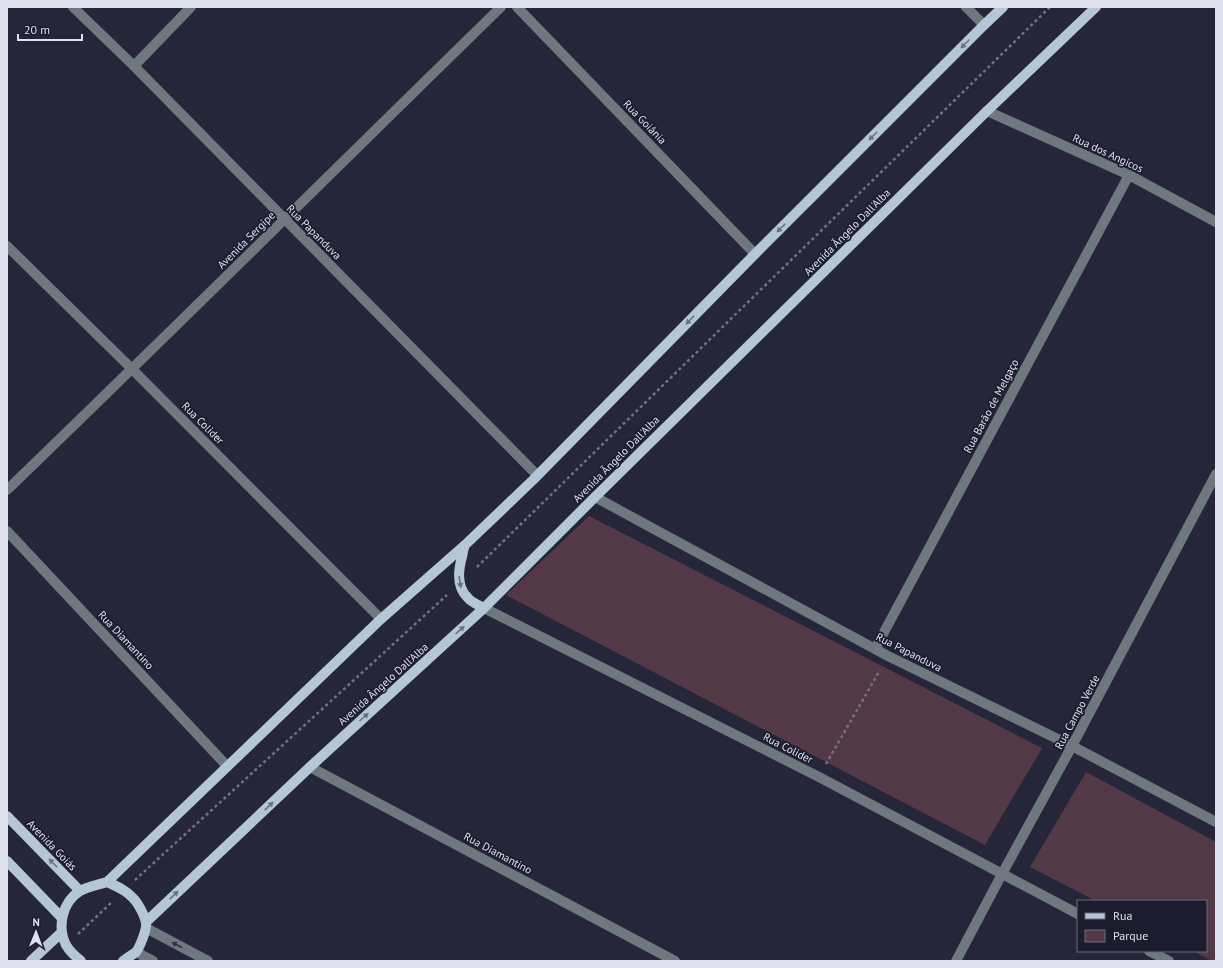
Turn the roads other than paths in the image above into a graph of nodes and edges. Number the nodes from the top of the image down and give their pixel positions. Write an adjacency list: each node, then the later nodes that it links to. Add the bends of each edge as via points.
1 (73, 7): 9 (street, Rua Papanduva)
2 (191, 7): 9 (street)
3 (501, 7): 12 (street, Avenida Sergipe)
4 (517, 7): 15 (street, Rua Goiânia)
5 (966, 7): 8 (street)
6 (1003, 7): 8 (main road)
7 (1096, 7): 10 (main road, Avenida Ângelo Dall'Alba)
8 (984, 25): 15 (main road, one-way to 15)
9 (134, 66): 12 (street, Rua Papanduva)
10 (987, 110): 11 (street, Rua dos Angicos); 20 (main road, Avenida Ângelo Dall'Alba)
11 (1129, 175): 13 (street, Rua dos Angicos); 25 (street, Rua Barão de Melgaço)
12 (284, 218): 16 (street, Avenida Sergipe); 18 (street, Rua Papanduva)
13 (1216, 222)
14 (7, 246): 16 (street, Rua Colider)
15 (755, 254): 18 (main road, one-way to 18)
16 (132, 369): 19 (street, Avenida Sergipe); 24 (street, Rua Colider)
17 (1216, 474): 26 (street, Rua Campo Verde)
18 (537, 475): 22 (main road)
19 (7, 490)
20 (595, 497): 23 (main road, Avenida Ângelo Dall'Alba); 25 (street, Rua Papanduva)
21 (7, 531): 27 (street, Rua Diamantino)
22 (464, 545): 23 (main road, one-way to 23, via 459,584 468,599); 24 (main road)
23 (484, 608): 28 (main road, Avenida Ângelo Dall'Alba, one-way to 23); 32 (street, Rua Colider, via 818,777)
24 (381, 619): 27 (main road)
25 (875, 649): 26 (street, Rua Papanduva)
26 (1072, 746): 30 (street, Rua Papanduva); 32 (street, Rua Campo Verde)
27 (227, 766): 33 (main road)
28 (310, 767): 37 (main road, Avenida Ângelo Dall'Alba, one-way to 28); 46 (street, Rua Diamantino)
29 (7, 816): 34 (main road, Avenida Goiás, one-way to 29)
30 (1216, 822)
31 (7, 862): 36 (main road)
32 (1002, 874): 35 (street, Rua Colider); 47 (street, Rua Campo Verde)
33 (106, 882): 34 (main road); 37 (main road, via 124,890 133,898 140,907)
34 (80, 891): 36 (main road, via 68,903)
35 (1077, 913)
36 (62, 918): 38 (main road)
37 (146, 925): 39 (main road); 45 (street, one-way to 37)
38 (62, 932): 41 (main road); 42 (main road, via 66,946)
39 (136, 952): 43 (main road); 44 (street)
40 (1151, 952): 48 (street)
41 (31, 961)
42 (81, 961)
43 (123, 961)
44 (153, 961)
45 (208, 961)
46 (675, 961)
47 (956, 961)
48 (1168, 961)

